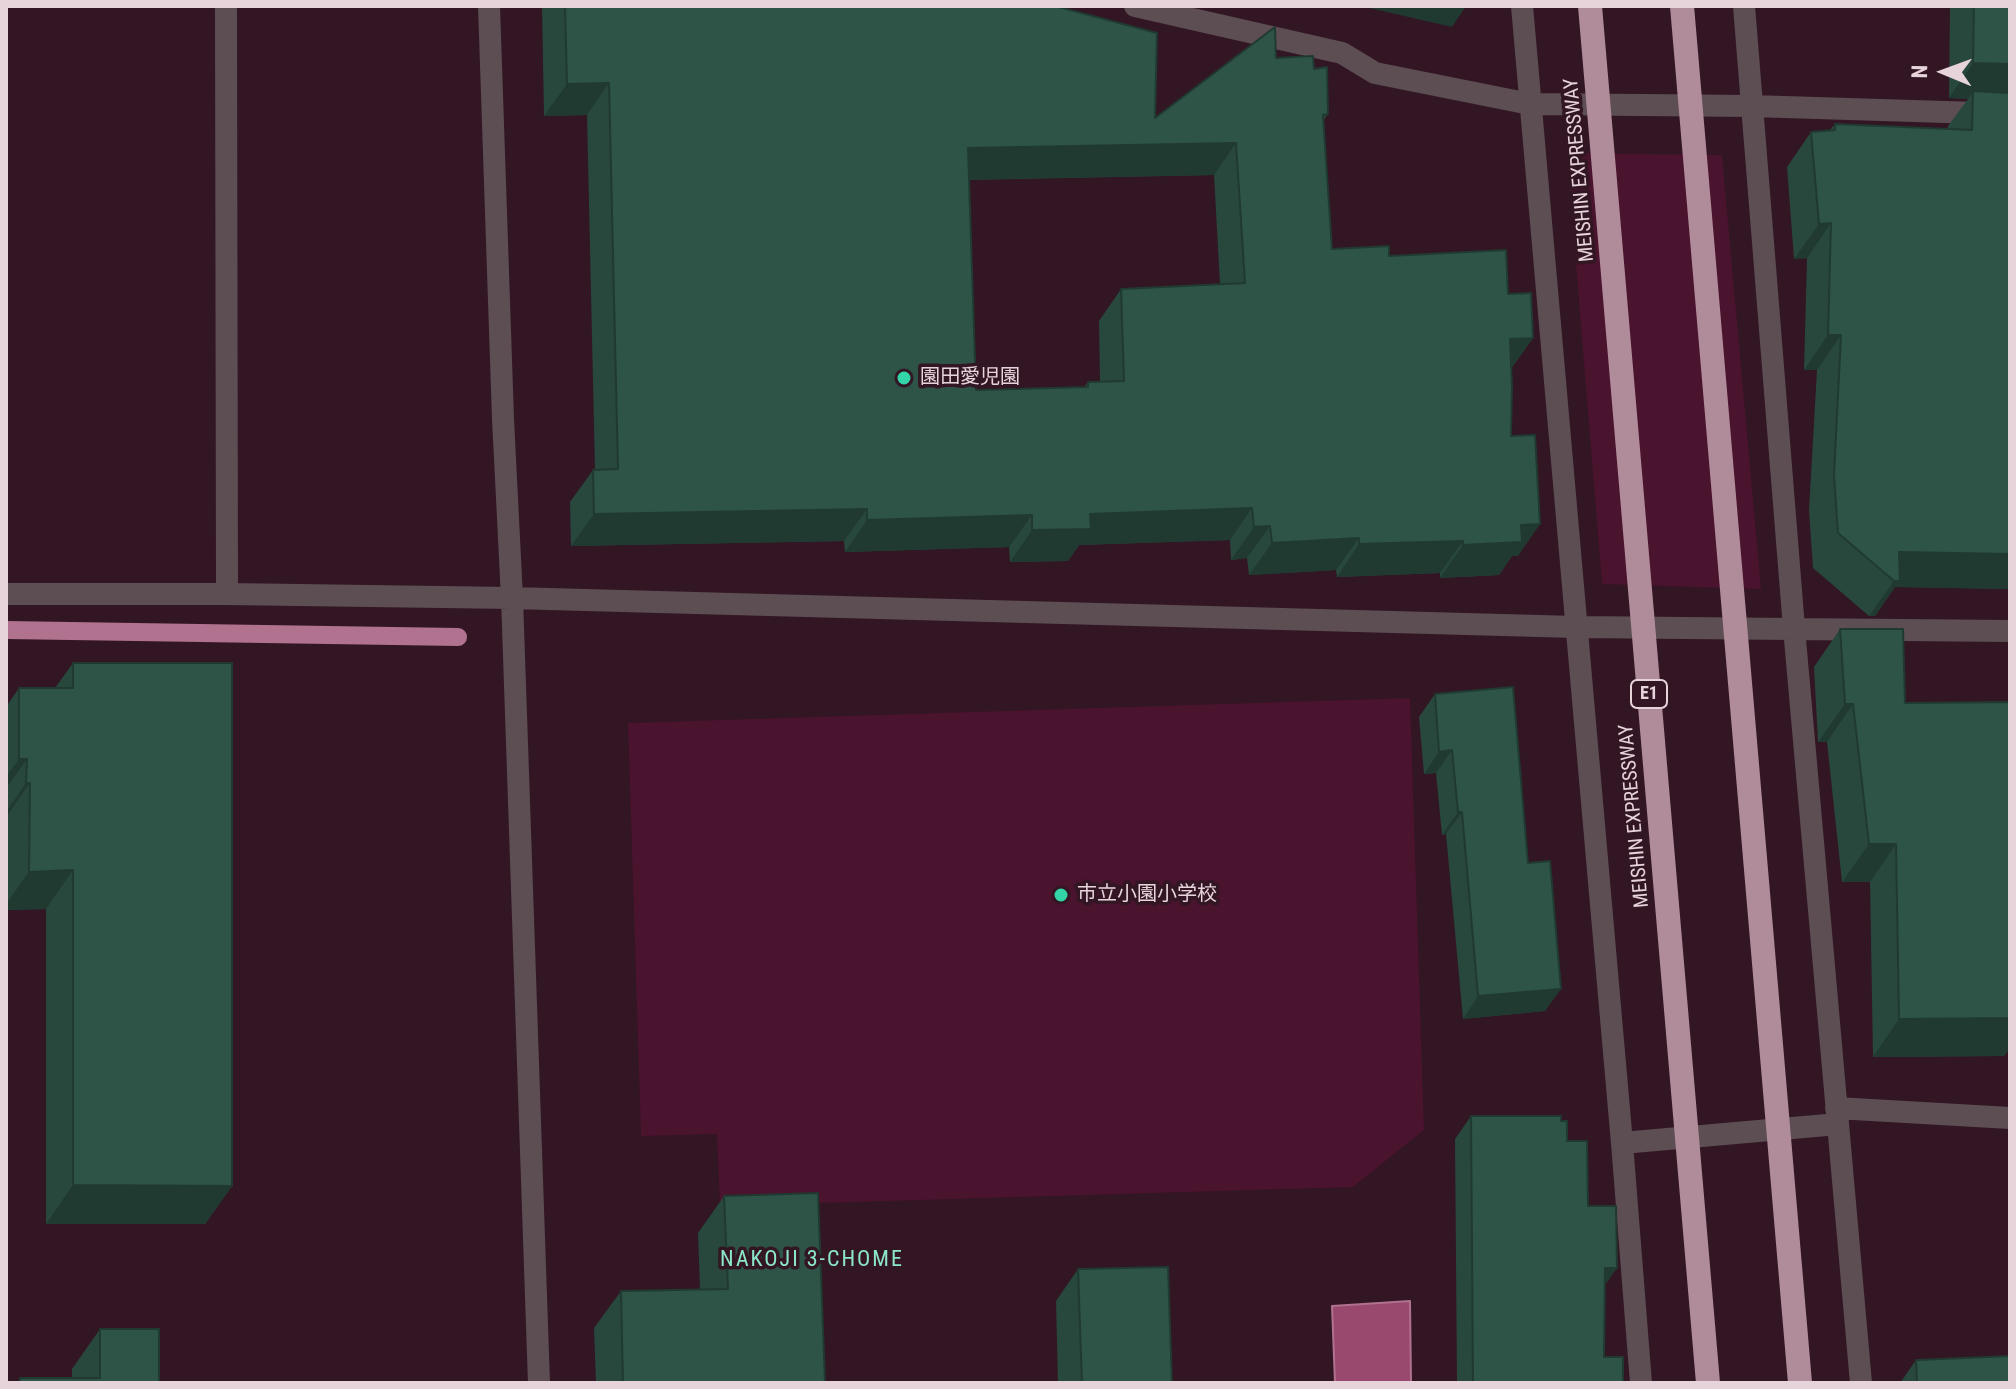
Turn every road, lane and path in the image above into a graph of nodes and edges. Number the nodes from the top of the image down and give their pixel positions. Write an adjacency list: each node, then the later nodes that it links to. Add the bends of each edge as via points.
1 (226, 6): 12 (street)
2 (489, 6): 13 (street)
3 (1135, 6): 8 (street, via 1342,53 1375,73)
4 (1522, 6): 8 (street)
5 (1590, 6): 22 (highway, MEISHIN EXPRESSWAY / E1, bridge)
6 (1682, 6): 23 (highway, bridge)
7 (1744, 6): 9 (street)
8 (1530, 104): 9 (street); 14 (street)
9 (1752, 106): 10 (street); 15 (street)
10 (2010, 114)
11 (6, 594): 12 (street)
12 (227, 594): 13 (street)
13 (512, 598): 14 (street); 20 (street)
14 (1576, 627): 15 (street); 19 (street)
15 (1794, 628): 16 (street); 17 (street)
16 (2010, 631)
17 (1837, 1116): 18 (street); 19 (street); 24 (street)
18 (2010, 1118)
19 (1622, 1143): 21 (street)
20 (539, 1383)
21 (1641, 1383)
22 (1708, 1383)
23 (1800, 1383)
24 (1861, 1383)

